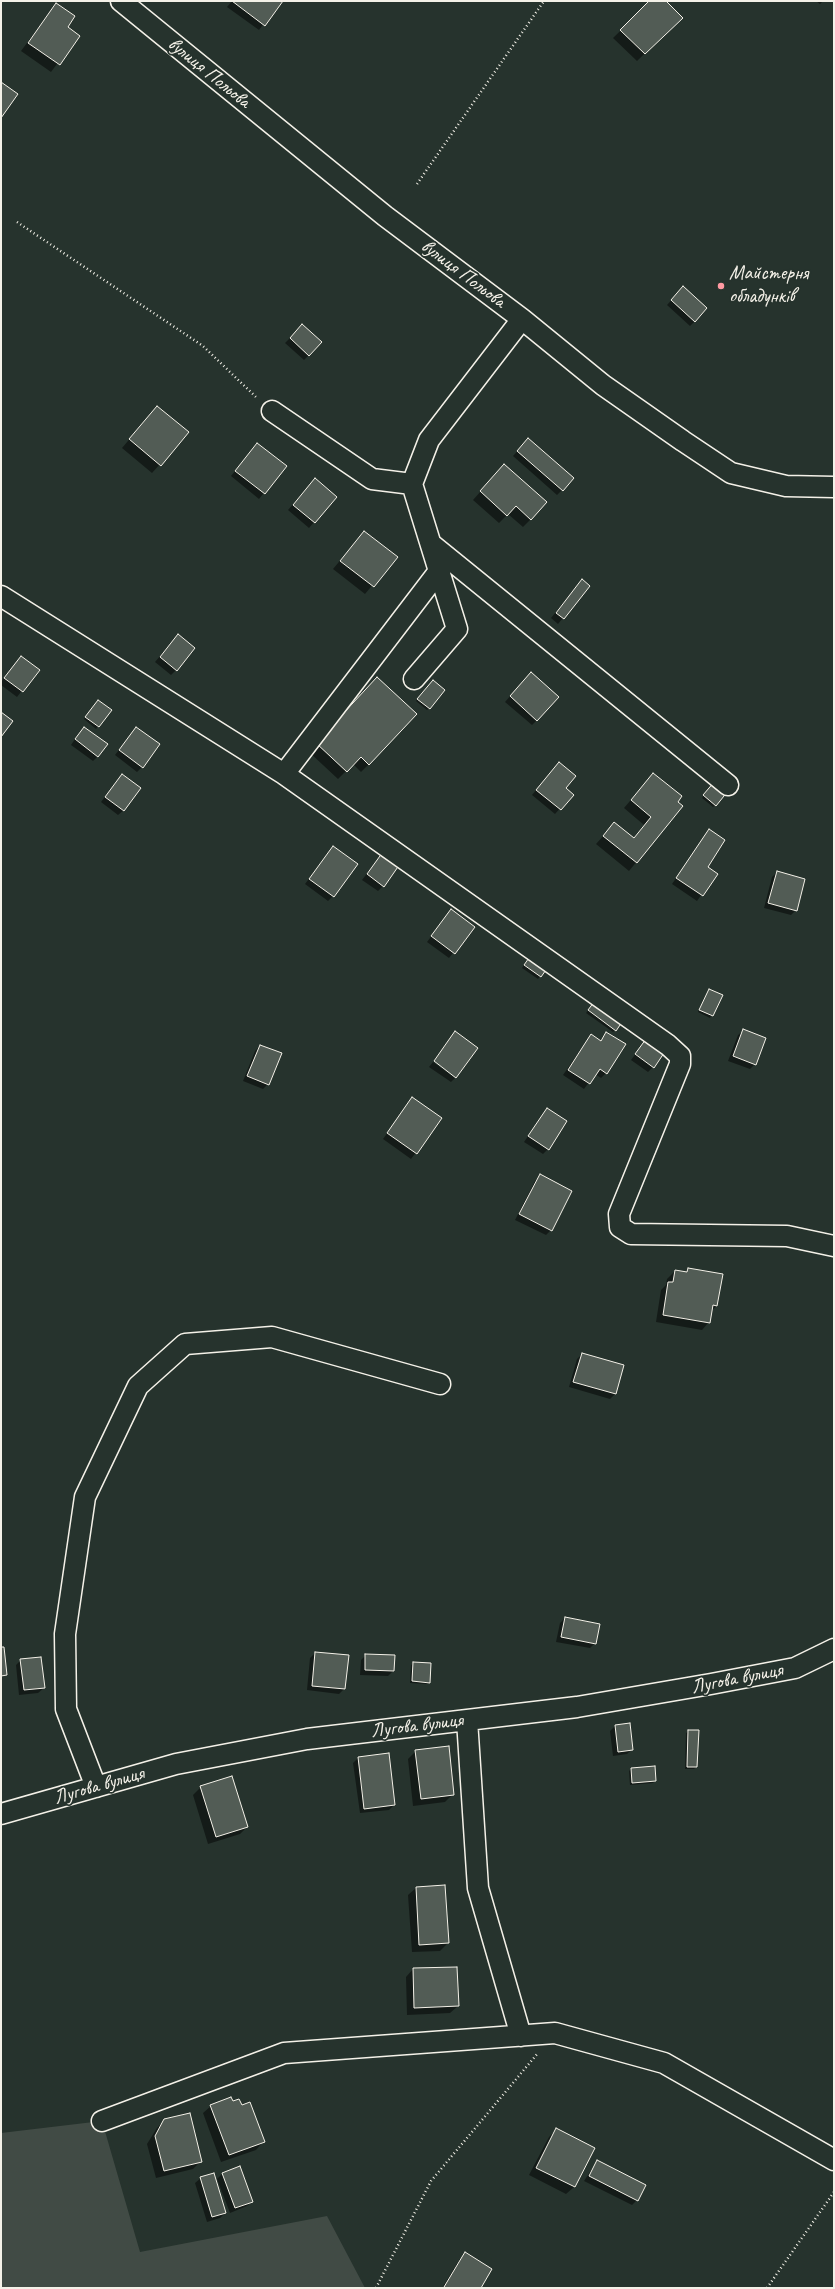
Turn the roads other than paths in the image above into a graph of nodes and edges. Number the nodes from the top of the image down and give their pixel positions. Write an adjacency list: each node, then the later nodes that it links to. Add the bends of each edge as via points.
1 (121, 1): 2 (street, вулиця Польова, via 385,216)
2 (522, 319): 4 (street, via 429,440); 5 (street, вулиця Польова, via 603,385 731,473 786,486)
3 (272, 412): 4 (street, via 372,479)
4 (412, 484): 6 (street)
5 (834, 487)
6 (431, 544): 7 (street); 11 (street)
7 (439, 571): 9 (street, via 457,629); 10 (street)
8 (1, 596): 10 (street)
9 (414, 680)
10 (284, 774): 12 (street, via 680,1056 680,1064 619,1214 620,1227 631,1234 787,1236)
11 (728, 785)
12 (834, 1246)
13 (440, 1384): 16 (street, via 272,1337 185,1344 138,1386 85,1497 65,1634 66,1709)
14 (834, 1649): 15 (street, Лугова вулиця, via 796,1668 765,1674 577,1707)
15 (467, 1720): 16 (street, Лугова вулиця, via 306,1739 176,1764); 18 (street, via 478,1888)
16 (96, 1787): 17 (street, Лугова вулиця)
17 (1, 1814)
18 (521, 2036): 19 (street, via 284,2053); 20 (street, via 555,2033 664,2063)
19 (102, 2121)
20 (834, 2160)

